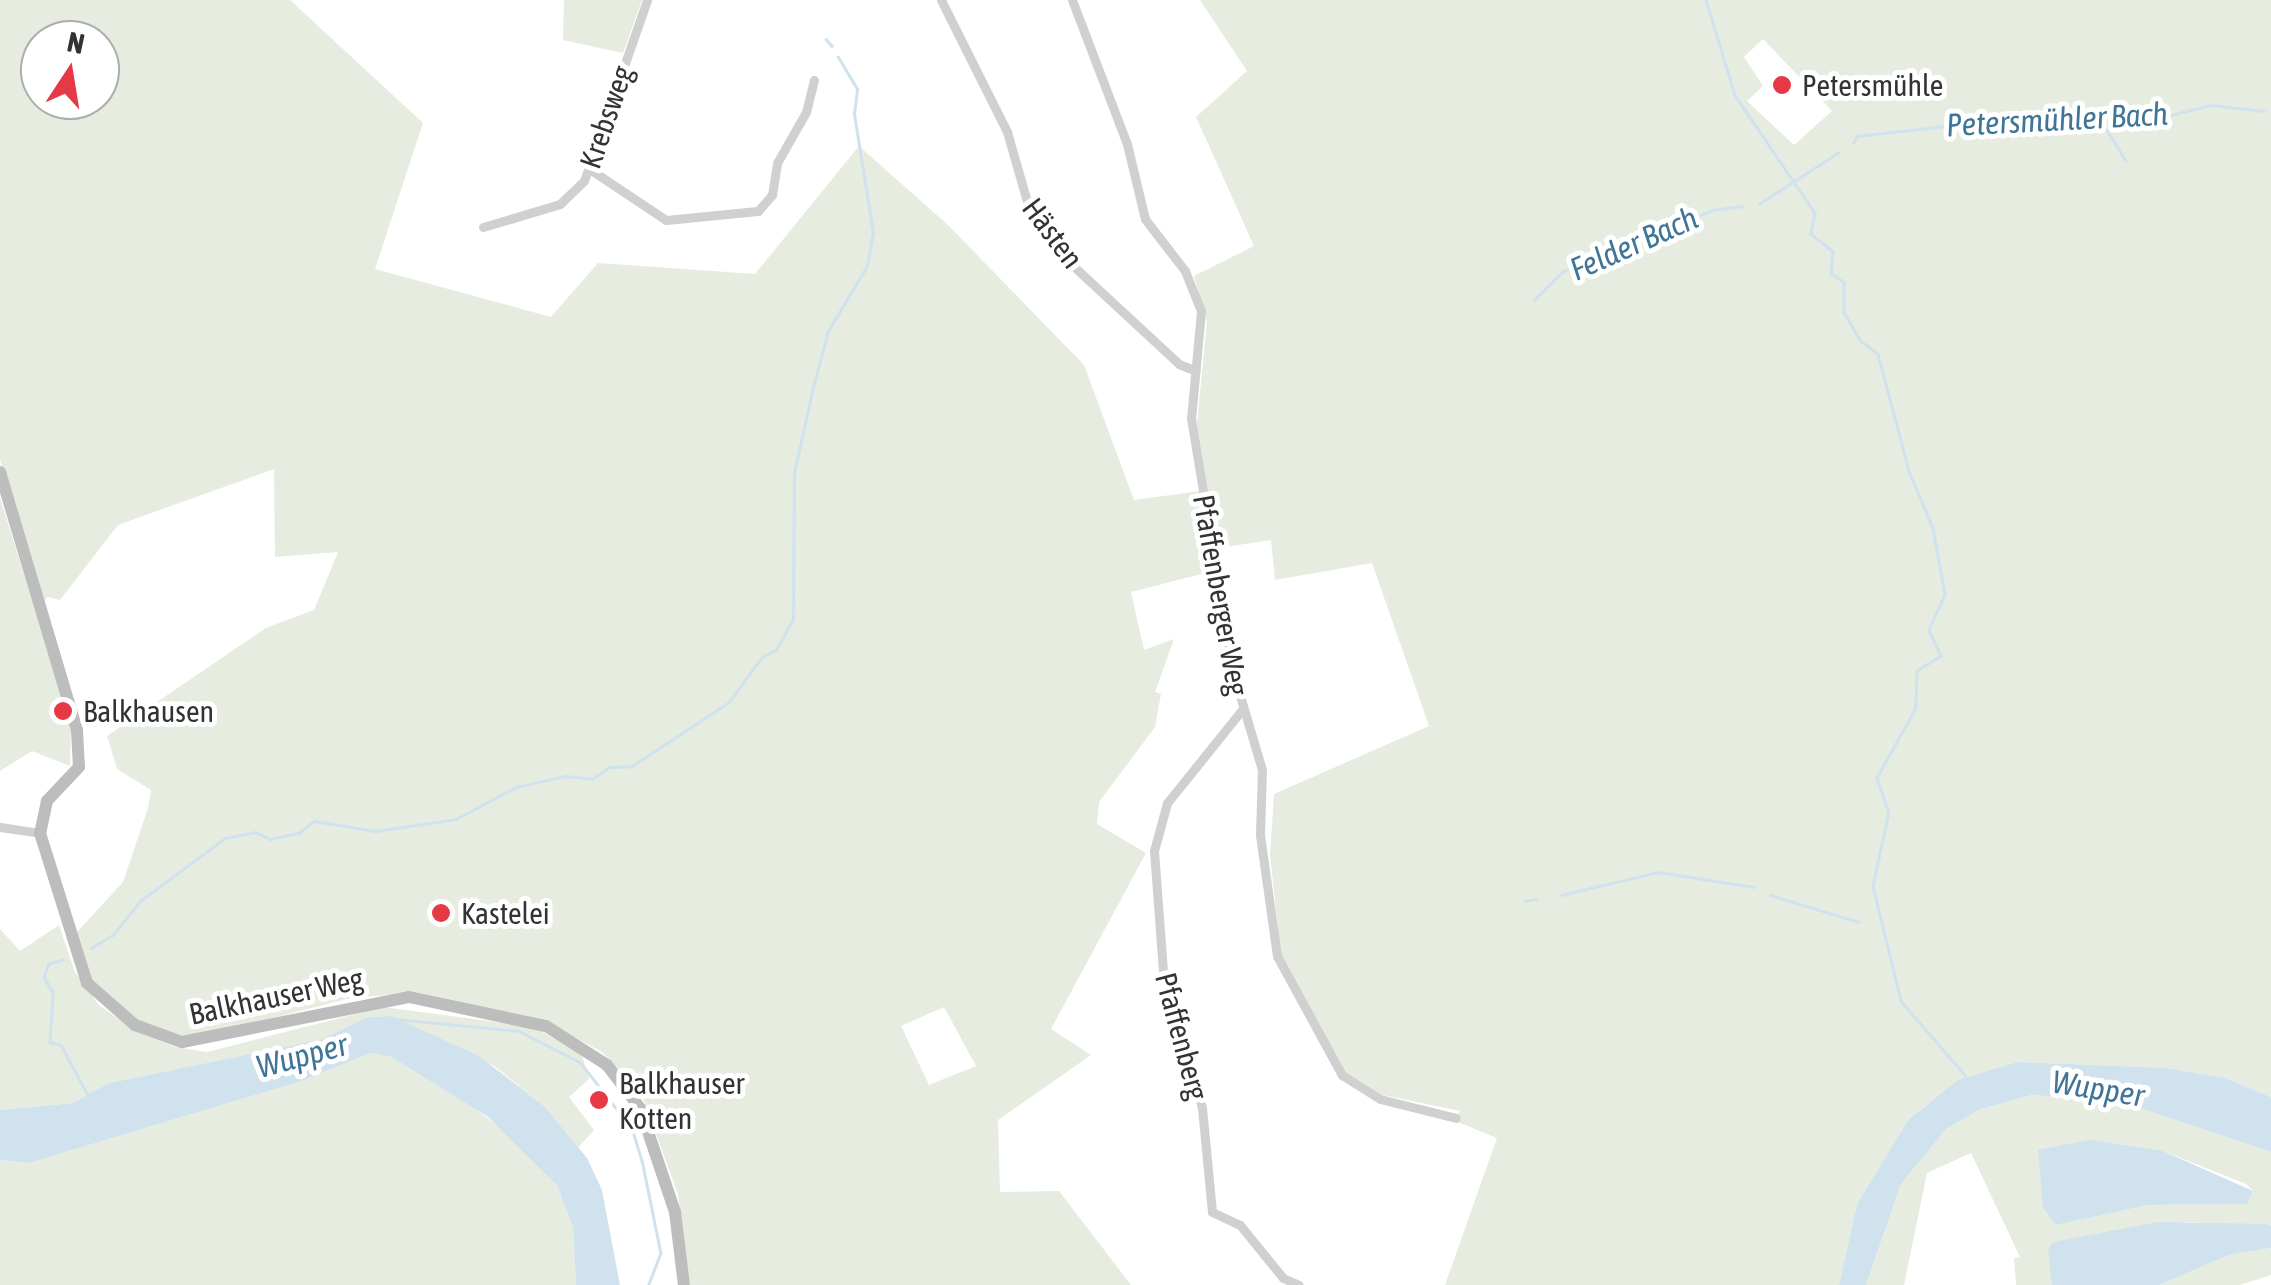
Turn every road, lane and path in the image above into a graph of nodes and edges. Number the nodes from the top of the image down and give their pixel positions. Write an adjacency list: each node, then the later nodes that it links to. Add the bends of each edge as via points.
1 (647, 0): 5 (street, Krebsweg)
2 (941, 0): 7 (street, Hästen, via 1008,132 1030,208 1070,263 1179,364)
3 (1072, 0): 7 (street, Pfaffenberger Weg, via 1126,144 1142,212 1198,298 1203,332)
4 (814, 80): 5 (street, via 806,112 777,163 772,195 758,212 666,220)
5 (591, 170): 6 (street, Krebsweg, via 564,202)
6 (483, 227)
7 (1196, 371): 9 (street, Pfaffenberger Weg, via 1191,418)
8 (0, 472): 11 (main road, via 79,738 78,767 47,801)
9 (1241, 712): 12 (street, Pfaffenberger Weg, via 1262,770 1260,836 1277,956 1311,1027 1342,1075 1361,1088); 14 (street, Pfaffenberg, via 1166,803 1154,852 1163,971 1202,1108 1212,1212 1240,1224 1283,1278)
10 (0, 827): 11 (street)
11 (40, 833): 13 (main road, Balkhauser Weg, via 87,983 110,1008 157,1035 206,1040 409,997 538,1022 606,1066 631,1092 659,1156)
12 (1456, 1118)
13 (684, 1285)
14 (1299, 1285)

